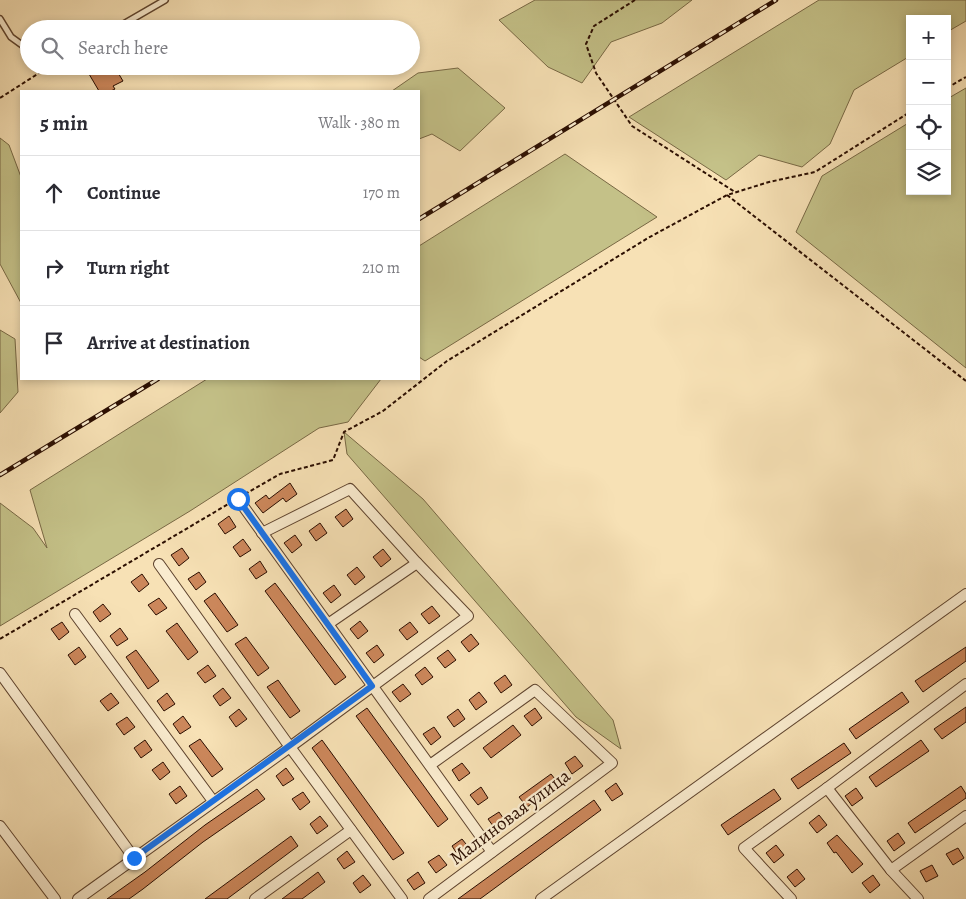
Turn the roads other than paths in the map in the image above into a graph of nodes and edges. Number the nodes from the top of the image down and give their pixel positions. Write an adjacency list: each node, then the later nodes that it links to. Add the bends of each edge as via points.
1 (165, 0): 3 (lane)
2 (0, 19): 4 (lane, via 11,37)
3 (131, 20)
4 (20, 44)
5 (238, 499): 6 (street)
6 (262, 533): 7 (street, via 350,489); 11 (street)
7 (417, 563): 11 (street); 14 (street, via 468,616)
8 (159, 564): 15 (street)
9 (966, 594): 30 (street)
10 (74, 614): 18 (street)
11 (328, 624): 14 (street)
12 (0, 673): 23 (street)
13 (966, 684): 17 (street)
14 (372, 686): 15 (street); 16 (street)
15 (290, 747): 18 (street); 21 (street)
16 (430, 765): 22 (street); 22 (street, Малиновая улица, via 536,690 612,763)
17 (826, 788): 24 (street); 31 (street, via 744,848)
18 (213, 801): 23 (street)
19 (966, 816): 24 (street)
20 (0, 826): 25 (street)
21 (351, 830): 27 (street); 28 (street)
22 (492, 852): 29 (street, Малиновая улица)
23 (134, 858): 26 (street)
24 (891, 870): 32 (street)
25 (56, 899)
26 (78, 899)
27 (255, 899)
28 (402, 899)
29 (429, 899)
30 (541, 899)
31 (791, 899)
32 (918, 899)

